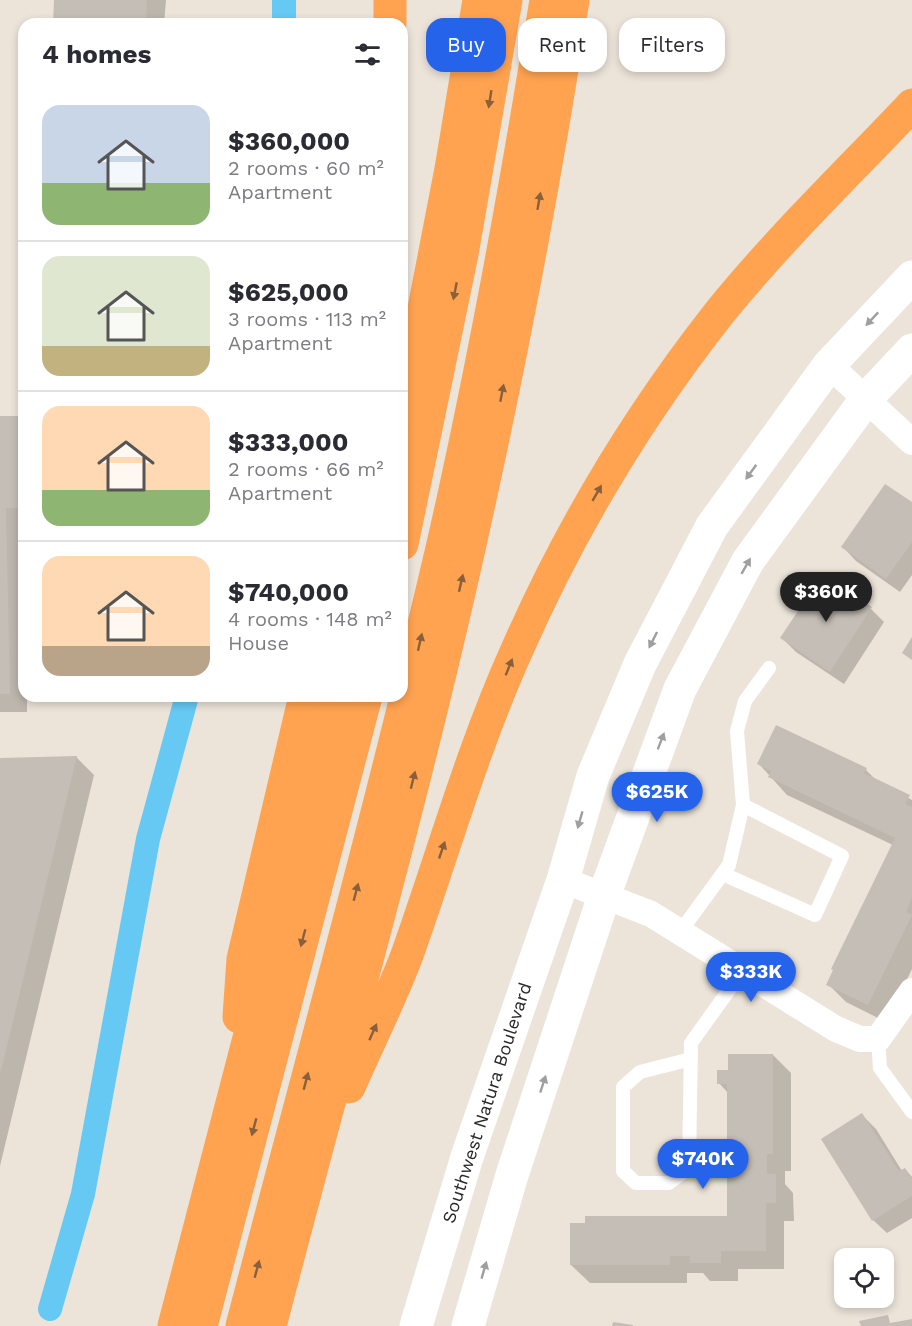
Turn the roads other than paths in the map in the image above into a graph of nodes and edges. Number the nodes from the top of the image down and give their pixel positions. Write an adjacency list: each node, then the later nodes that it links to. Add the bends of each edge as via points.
1 (390, 0): 6 (highway)
2 (479, 0): 11 (highway, via 445,205)
3 (506, 0): 14 (highway, one-way to 14, via 462,255)
4 (546, 0): 16 (highway, one-way to 4, via 494,300)
5 (573, 0): 32 (highway, one-way to 5, via 461,585 525,274)
6 (390, 18)
7 (912, 105): 32 (highway, one-way to 7, via 406,958 506,674 582,519 637,429 721,311)
8 (912, 277): 10 (street, Southwest Natura Boulevard, one-way to 10)
9 (912, 350): 12 (street)
10 (829, 365): 12 (street); 23 (street, Southwest Natura Boulevard, one-way to 23, via 712,526 640,664 593,776)
11 (408, 392)
12 (866, 399): 13 (street); 24 (street, one-way to 12, via 686,679 748,561)
13 (912, 442)
14 (408, 515)
15 (769, 668): 21 (lane, via 745,701 737,731)
16 (408, 686)
17 (304, 702): 30 (highway, via 243,959)
18 (336, 702): 30 (highway)
19 (364, 702): 34 (highway, one-way to 34)
20 (404, 702): 35 (highway, one-way to 20)
21 (743, 805): 22 (lane, via 737,841); 22 (lane, via 842,856 815,915)
22 (723, 874): 25 (lane)
23 (562, 880): 24 (street); 37 (street, Southwest Natura Boulevard, via 467,1157)
24 (604, 896): 25 (street, via 651,914); 38 (street, one-way to 24, via 512,1175)
25 (680, 932): 26 (street)
26 (742, 972): 28 (street, via 836,1029 860,1039); 29 (lane, via 691,1043)
27 (912, 991): 28 (street)
28 (878, 1039): 31 (lane, via 880,1068)
29 (691, 1059): 29 (lane, via 689,1168 669,1183 636,1183 623,1171 624,1087 640,1072)
30 (234, 1097): 33 (highway)
31 (912, 1112)
32 (308, 1182): 36 (highway)
33 (174, 1326)
34 (201, 1326)
35 (242, 1326)
36 (270, 1326)
37 (416, 1326)
38 (468, 1326)

